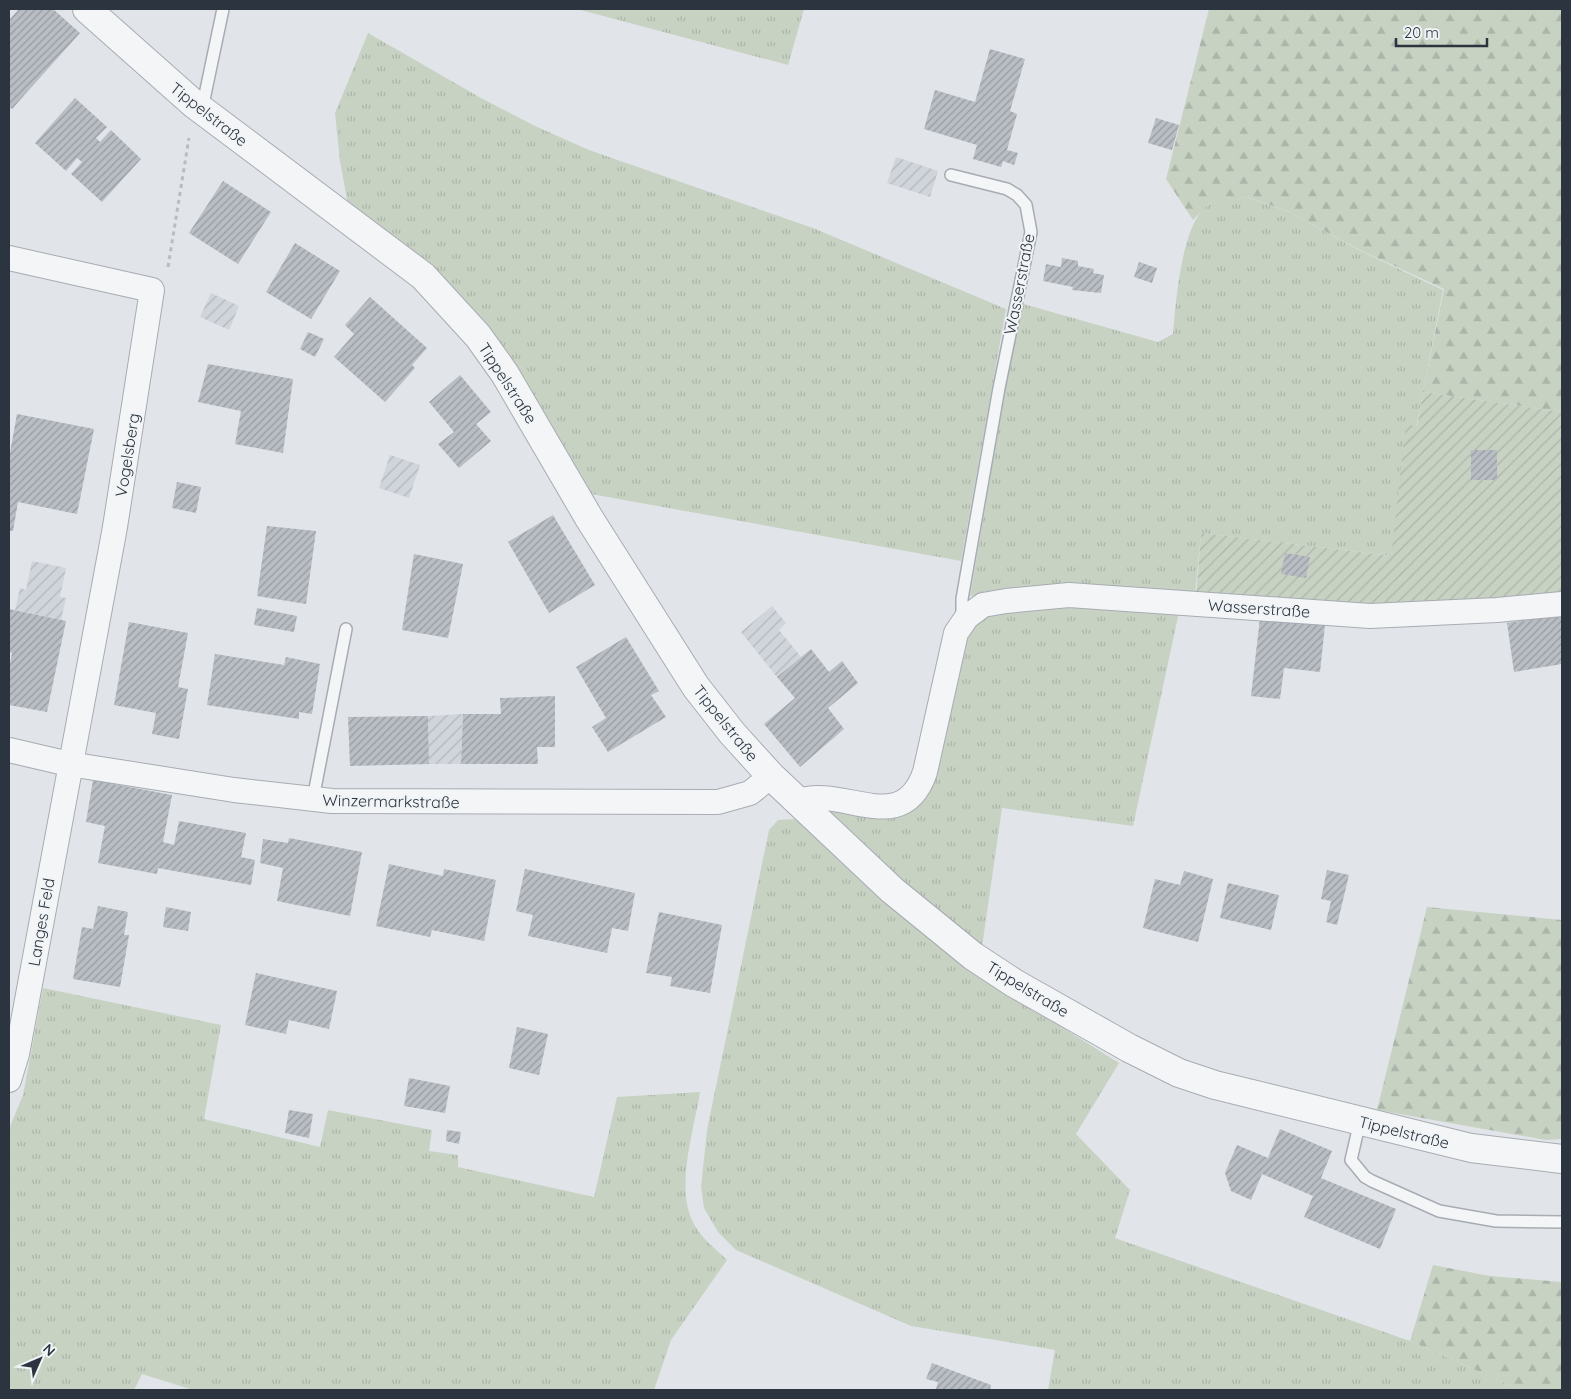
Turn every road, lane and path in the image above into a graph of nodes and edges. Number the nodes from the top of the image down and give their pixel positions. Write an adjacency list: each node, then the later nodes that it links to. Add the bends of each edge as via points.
1 (88, 9): 3 (street, Tippelstraße)
2 (223, 9): 3 (lane)
3 (198, 107): 6 (path, via 165,283); 12 (street, Tippelstraße, via 424,276 453,307 505,374 589,518 696,687)
4 (951, 175): 8 (lane, Wasserstraße, via 1007,189 1017,195 1026,205 1031,232 999,388 962,600)
5 (9, 258): 6 (street)
6 (152, 290): 11 (street, Vogelsberg, via 115,527)
7 (1562, 604): 8 (street, Wasserstraße, via 1370,616 1069,595 983,605)
8 (962, 623): 14 (street, Wasserstraße, via 947,666 925,772 916,791 902,803 887,808 817,796)
9 (346, 629): 13 (lane)
10 (9, 750): 11 (street, Winzermarkstraße)
11 (70, 764): 13 (street, Winzermarkstraße); 15 (street, Langes Feld)
12 (771, 776): 13 (street, Winzermarkstraße, via 750,793 718,802); 14 (street, Tippelstraße)
13 (314, 799)
14 (798, 801): 16 (street, Tippelstraße, via 934,926 1014,983 1178,1073)
15 (9, 1080)
16 (1360, 1121): 17 (street, Tippelstraße, via 1470,1148); 18 (lane, via 1351,1160 1372,1181 1439,1211 1496,1221)
17 (1562, 1159)
18 (1562, 1222)

